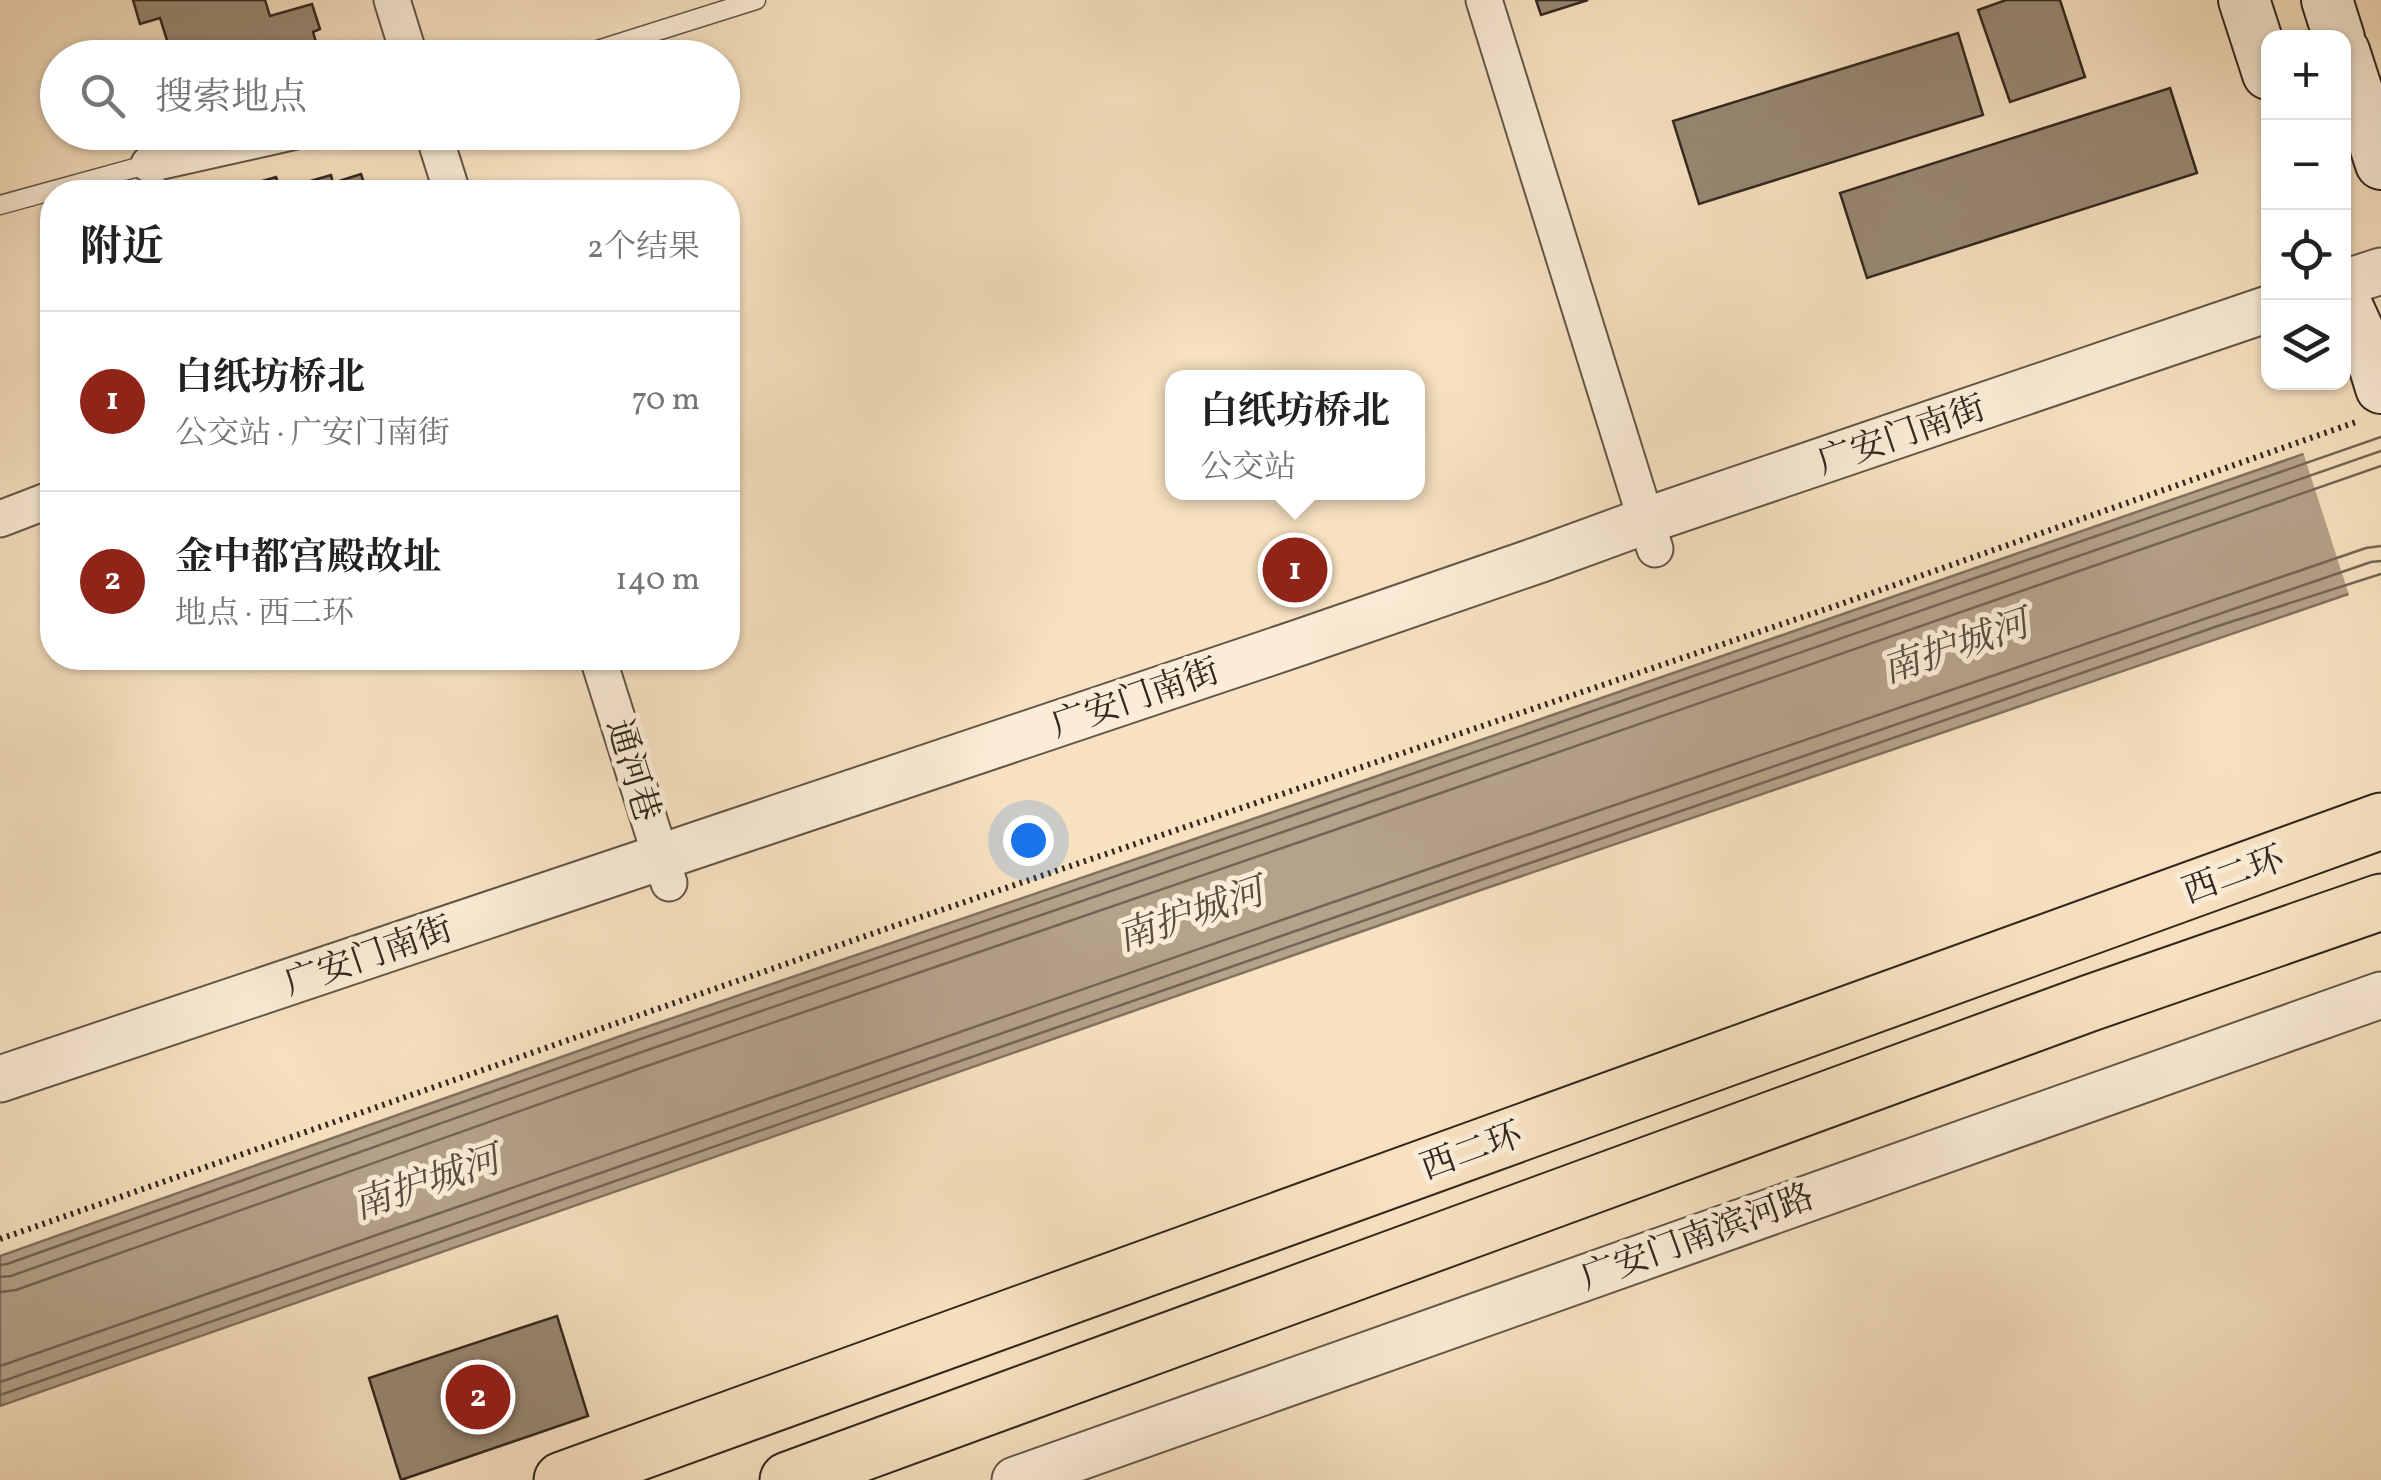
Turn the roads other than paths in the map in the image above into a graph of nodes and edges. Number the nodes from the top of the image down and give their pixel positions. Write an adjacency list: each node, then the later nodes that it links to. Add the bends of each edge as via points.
1 (392, 0): 7 (street)
2 (756, 0): 8 (lane)
3 (1484, 0): 25 (street)
4 (2244, 0): 9 (main road)
5 (2326, 0): 6 (main road)
6 (2336, 30)
7 (404, 40)
8 (629, 40)
9 (2261, 52)
10 (2351, 72): 13 (main road)
11 (238, 150): 14 (street)
12 (439, 150): 15 (street)
13 (2381, 164)
14 (153, 178)
15 (448, 180)
16 (40, 198): 17 (lane)
17 (0, 205)
18 (2381, 270): 19 (street)
19 (2352, 303): 22 (main road)
20 (2261, 312): 25 (street, 广安门南街)
21 (2261, 344): 25 (street, 广安门南街)
22 (2372, 391)
23 (40, 503): 24 (street)
24 (0, 518)
25 (1650, 535): 28 (street, 广安门南街, via 1298,642)
26 (602, 670): 28 (street, 通河巷)
27 (2381, 822): 33 (highway, 西二环)
28 (665, 870): 31 (street, 广安门南街); 32 (street, 广安门南街)
29 (2381, 902): 34 (highway)
30 (2381, 995): 35 (street, 广安门南滨河路)
31 (0, 1079)
32 (0, 1110)
33 (562, 1480)
34 (788, 1480)
35 (1015, 1480)

